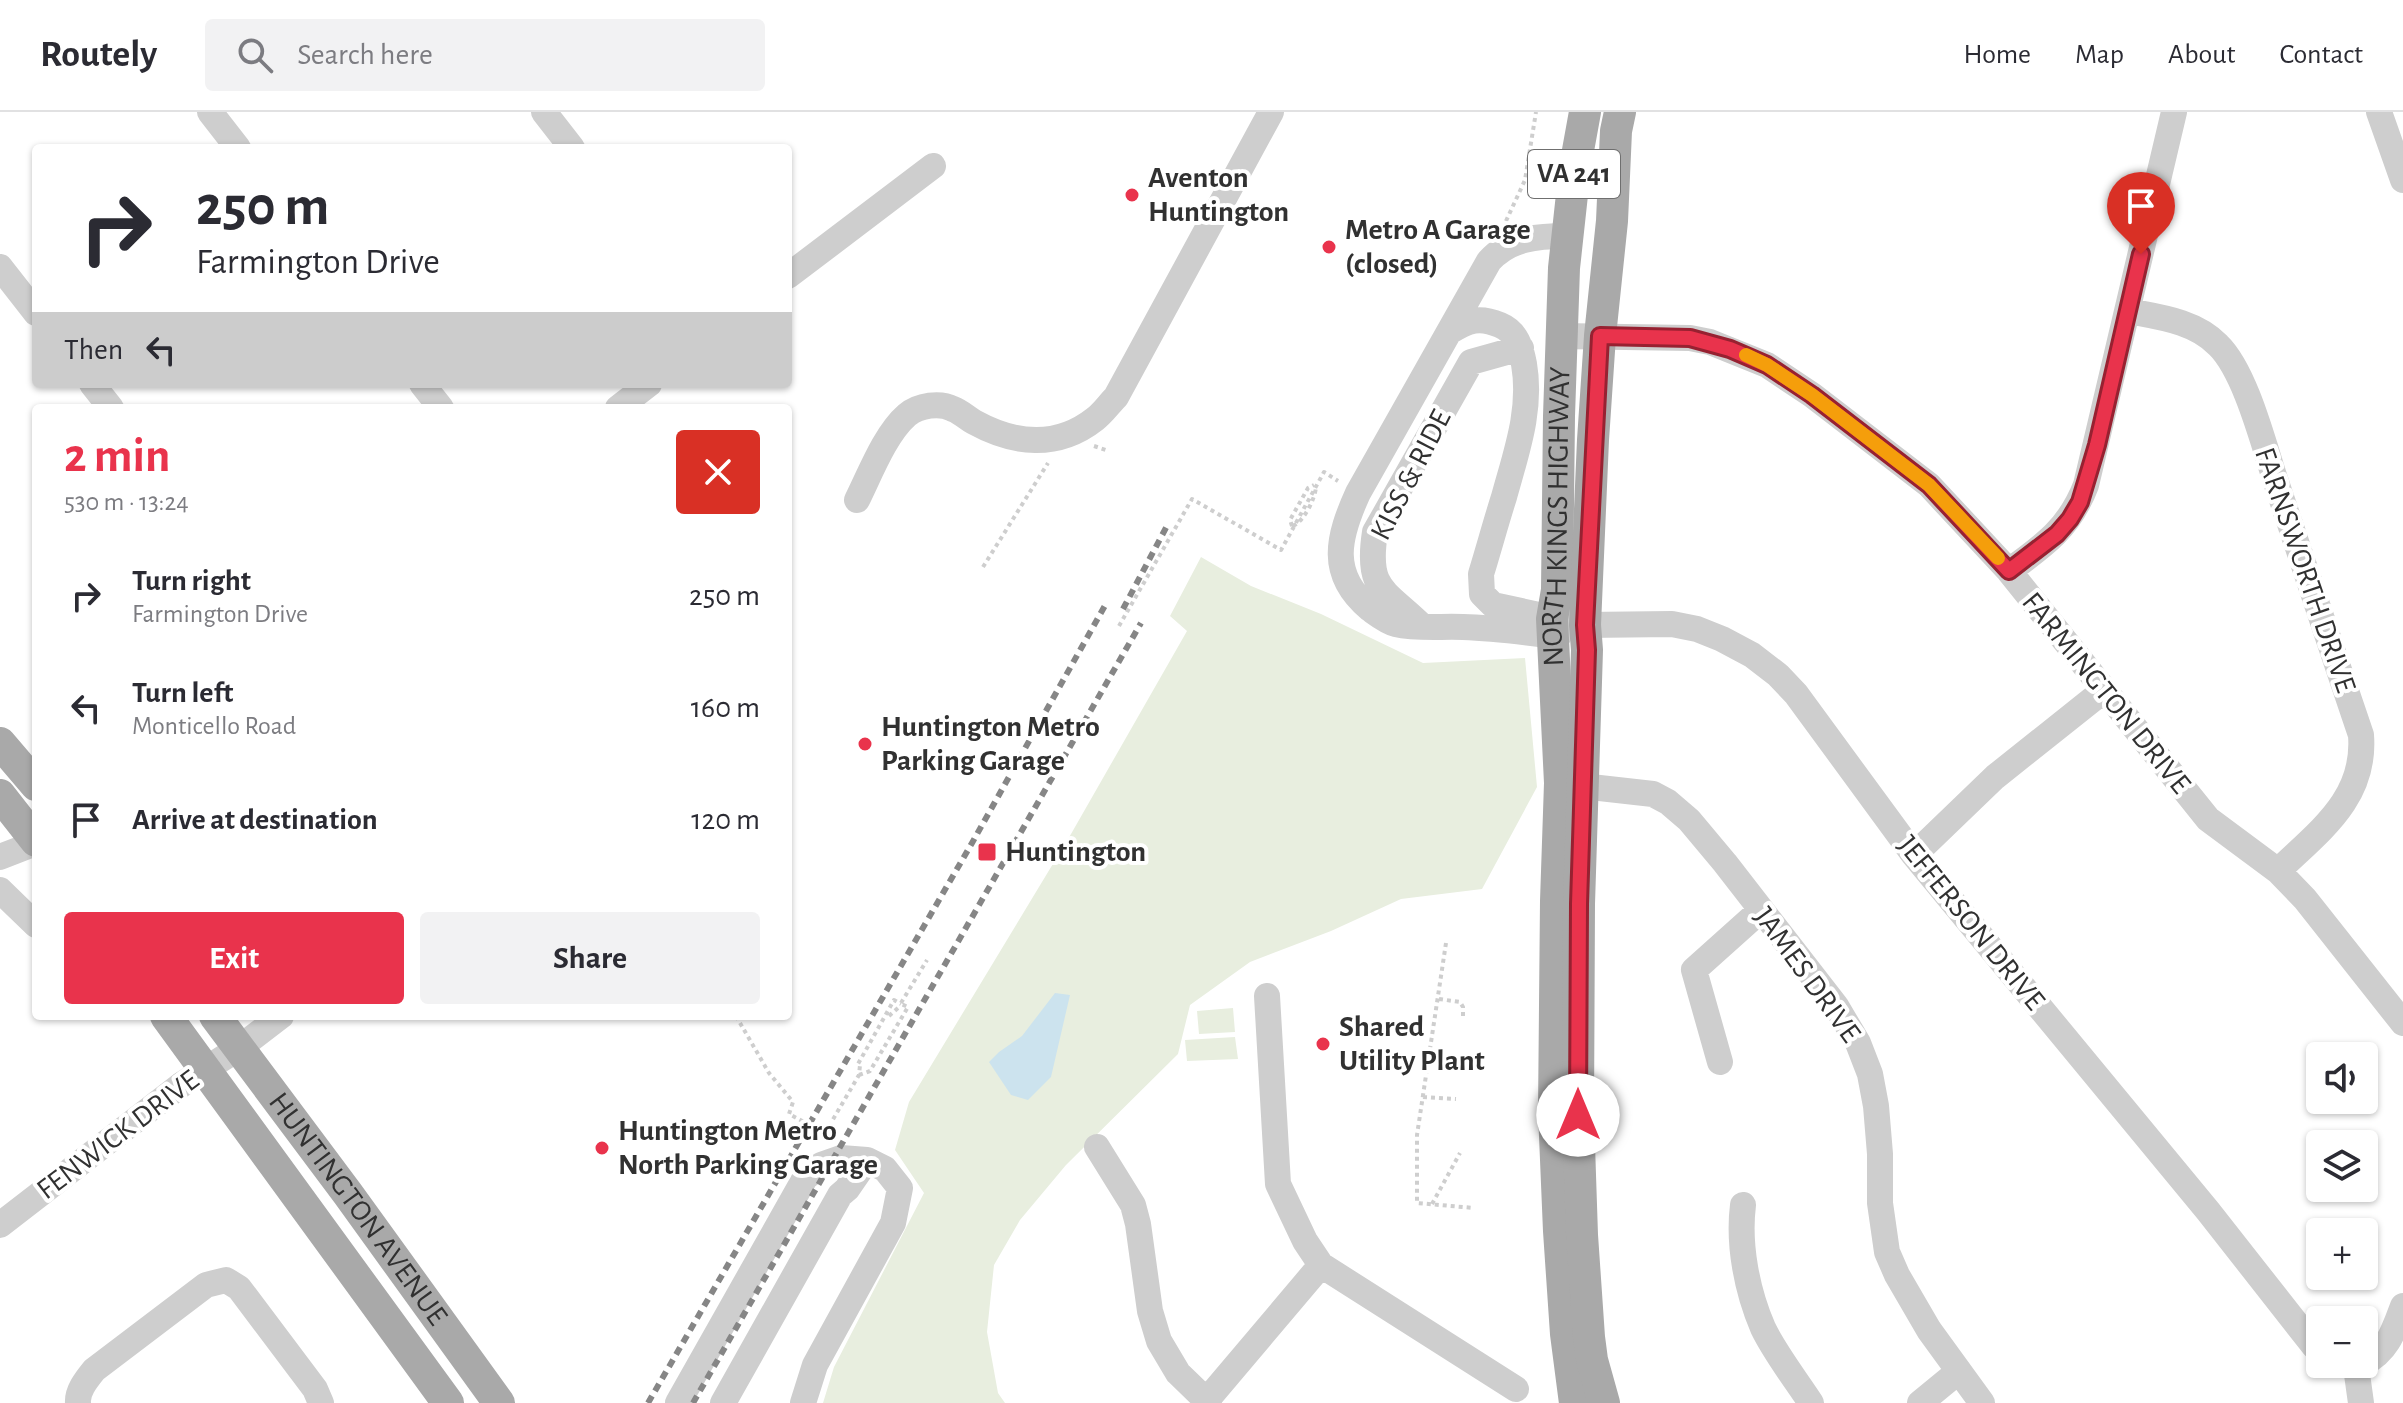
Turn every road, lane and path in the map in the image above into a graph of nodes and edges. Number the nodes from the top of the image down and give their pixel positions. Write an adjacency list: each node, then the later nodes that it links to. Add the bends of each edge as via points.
1 (210, 112): 9 (street)
2 (544, 112): 10 (street)
3 (1271, 112): 33 (street, via 1116,397 1095,419 1043,441 1011,439 951,407 917,409 895,429)
4 (1536, 112): 13 (path, via 1522,189)
5 (1585, 112): 14 (main road, NORTH KINGS HIGHWAY / VA 241)
6 (1620, 112): 21 (main road, NORTH KINGS HIGHWAY / VA 241)
7 (2174, 112): 18 (street)
8 (2379, 112): 12 (street)
9 (235, 144)
10 (569, 144)
11 (933, 166): 16 (street)
12 (2403, 180)
13 (1502, 224)
14 (1567, 236): 19 (street, via 1528,239 1498,250); 20 (main road, NORTH KINGS HIGHWAY / VA 241)
15 (0, 267): 17 (street)
16 (792, 273)
17 (32, 308)
18 (2128, 311): 36 (street, via 2080,502 2057,534); 49 (street, FARNSWORTH DRIVE, via 2208,336 2239,375 2361,735 2358,776 2351,792 2336,815)
19 (1449, 332): 22 (street, via 1479,318 1506,327); 38 (street, via 1358,493 1340,544 1341,567 1360,600 1394,624)
20 (1560, 336): 21 (street, FARMINGTON DRIVE); 39 (main road, NORTH KINGS HIGHWAY / VA 241)
21 (1600, 336): 36 (street, FARMINGTON DRIVE, via 1690,338 1767,365 1929,485); 37 (main road, NORTH KINGS HIGHWAY / VA 241)
22 (1521, 348): 38 (street, KISS & RIDE, via 1471,362 1375,532 1374,577); 39 (street, via 1528,386 1523,429 1481,574 1482,594 1493,605)
23 (95, 388): 26 (street)
24 (425, 388): 27 (street)
25 (644, 388): 28 (street)
26 (108, 404)
27 (438, 404)
28 (623, 404)
29 (1087, 450): 30 (path, via 1096,445)
30 (1106, 450)
31 (1056, 461): 35 (path, via 1047,463)
32 (1346, 486): 34 (path, via 1324,472 1281,550 1192,499)
33 (857, 500)
34 (1183, 512): 34 (path, via 1175,526 1119,626 1185,515)
35 (983, 567)
36 (2009, 571): 40 (street, FARMINGTON DRIVE)
37 (1585, 625): 39 (street, JEFFERSON DRIVE); 43 (main road, NORTH KINGS HIGHWAY / VA 241, via 1587,650); 47 (street, JEFFERSON DRIVE, via 1672,624 1697,629 1752,655 1796,694)
38 (1422, 626): 39 (street)
39 (1554, 628): 43 (main road, NORTH KINGS HIGHWAY / VA 241)
40 (2103, 691): 47 (street, via 1995,777); 49 (street, FARMINGTON DRIVE, via 2208,819)
41 (0, 743): 42 (main road)
42 (32, 780)
43 (1572, 785): 51 (street, JAMES DRIVE, via 1653,794 1668,802 1689,820); 94 (main road, NORTH KINGS HIGHWAY / VA 241, via 1556,901 1554,1112 1566,1334); 95 (main road, NORTH KINGS HIGHWAY / VA 241, via 1579,904 1582,1235 1592,1360)
44 (0, 795): 45 (main road)
45 (32, 837)
46 (32, 844): 48 (street)
47 (1914, 855): 81 (street, JEFFERSON DRIVE)
48 (0, 857)
49 (2278, 871): 63 (street, FARMINGTON DRIVE)
50 (0, 890): 52 (street)
51 (1761, 910): 65 (street, via 1694,970); 83 (street, JAMES DRIVE, via 1836,1006 1858,1043 1876,1106 1887,1252 1929,1330)
52 (32, 921)
53 (1446, 943): 56 (path)
54 (927, 960): 57 (path)
55 (1267, 996): 79 (street, via 1278,1184)
56 (1439, 999): 58 (path, via 1460,1002); 70 (path)
57 (901, 1004): 66 (path, via 894,1000); 68 (path, via 908,1007)
58 (1463, 1019)
59 (169, 1020): 67 (main road, HUNTINGTON AVENUE)
60 (218, 1020): 64 (main road, HUNTINGTON AVENUE)
61 (276, 1020): 64 (street, FENWICK DRIVE)
62 (738, 1020): 69 (path, via 793,1102 789,1114 825,1133)
63 (2403, 1023)
64 (239, 1048): 67 (street, FENWICK DRIVE); 90 (main road, HUNTINGTON AVENUE)
65 (1720, 1062)
66 (860, 1065): 68 (path, via 890,1013 899,1007); 69 (path)
67 (206, 1069): 78 (street, FENWICK DRIVE); 89 (main road, HUNTINGTON AVENUE)
68 (868, 1070): 69 (path)
69 (859, 1075)
70 (1423, 1097): 71 (path); 75 (path, via 1417,1203)
71 (1456, 1099)
72 (1097, 1147): 86 (street, via 1133,1205 1159,1341 1178,1373)
73 (1460, 1153): 75 (path)
74 (867, 1160): 91 (street, via 841,1158 805,1178); 92 (street, via 840,1195); 93 (street, via 885,1169 900,1188 893,1223 815,1365)
75 (1432, 1204): 77 (path)
76 (1743, 1205): 96 (street, via 1744,1261 1754,1301 1764,1330)
77 (1474, 1208)
78 (0, 1225)
79 (1321, 1265): 85 (street); 86 (street)
80 (2403, 1306): 82 (street)
81 (2306, 1334)
82 (2378, 1355)
83 (1959, 1371): 97 (street); 98 (street, JAMES DRIVE)
84 (2358, 1378): 99 (street)
85 (1516, 1389)
86 (1208, 1402)
87 (78, 1403): 88 (street, via 94,1370 206,1285 226,1280 239,1288)
88 (321, 1403)
89 (448, 1403)
90 (499, 1403)
91 (678, 1403)
92 (723, 1403)
93 (803, 1403)
94 (1575, 1403)
95 (1604, 1403)
96 (1811, 1403)
97 (1920, 1403)
98 (1982, 1403)
99 (2361, 1403)

